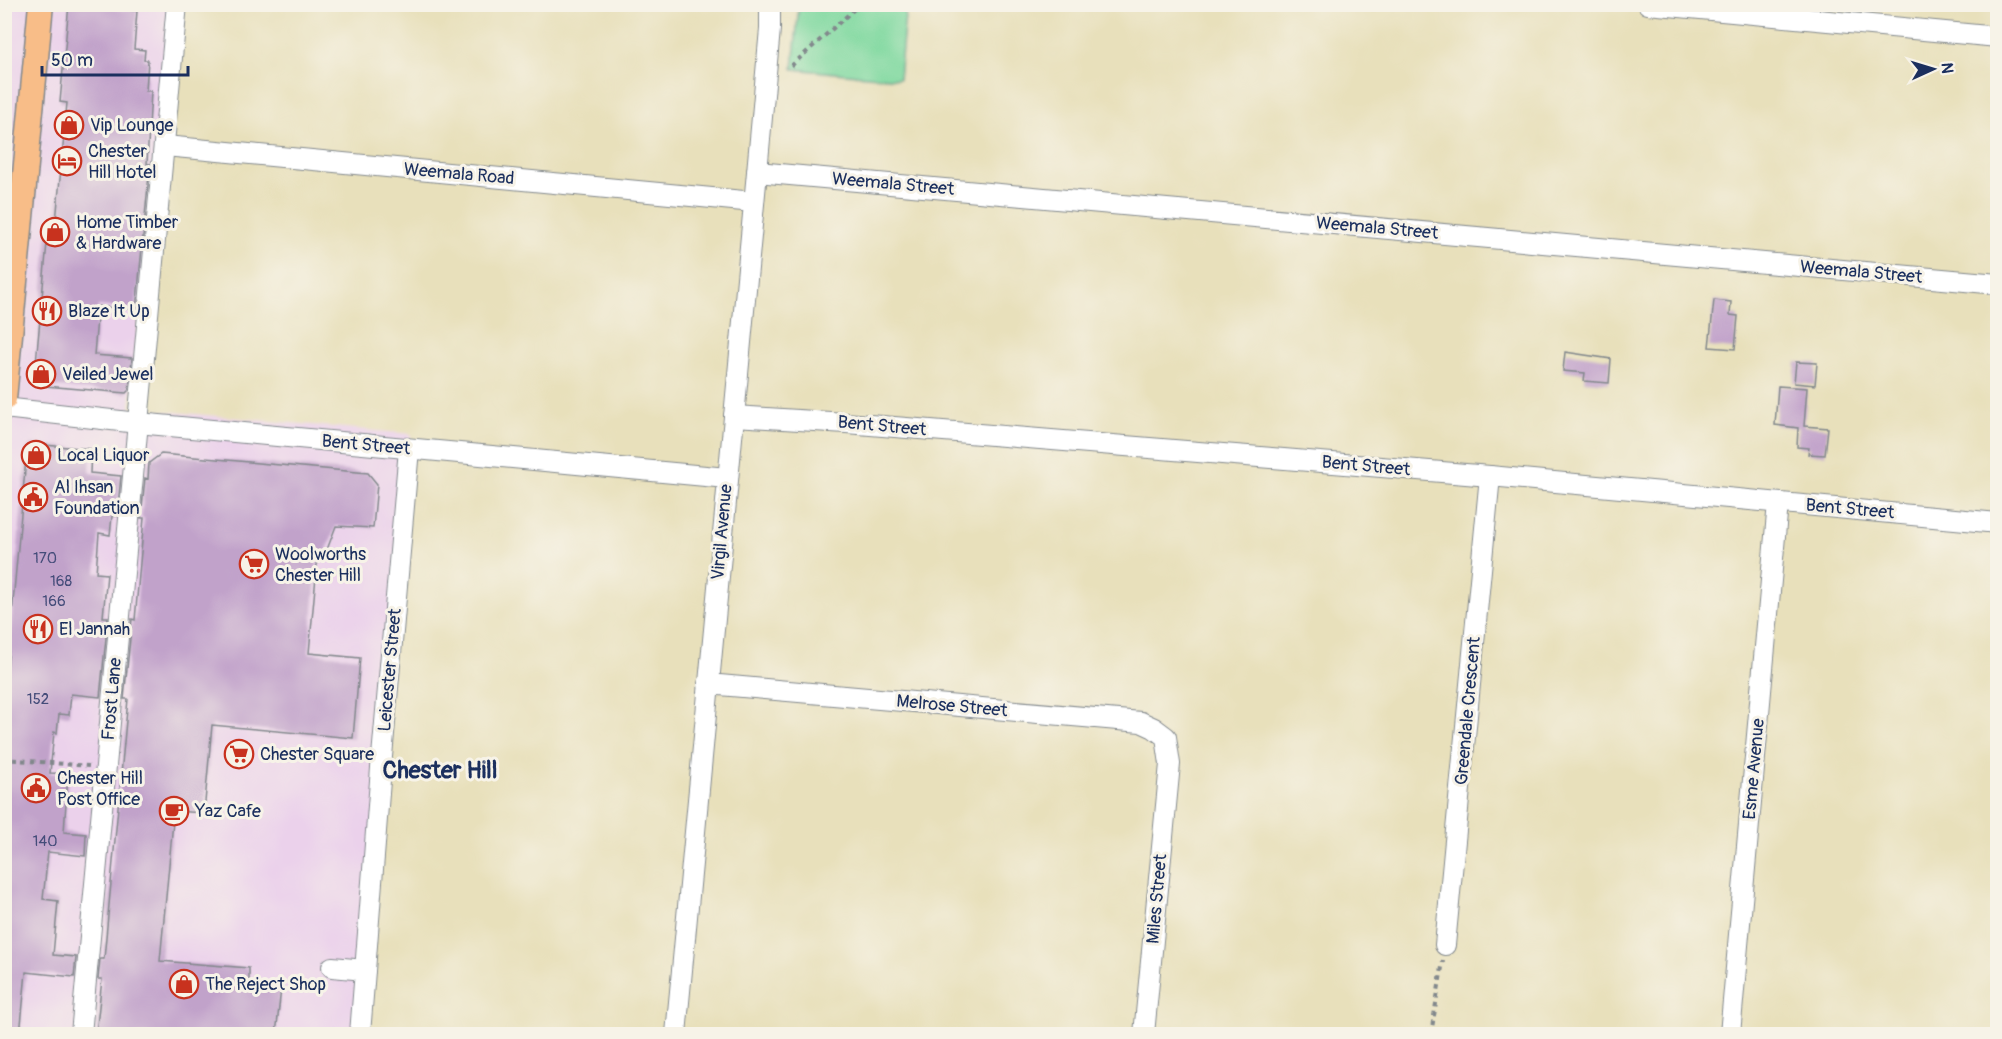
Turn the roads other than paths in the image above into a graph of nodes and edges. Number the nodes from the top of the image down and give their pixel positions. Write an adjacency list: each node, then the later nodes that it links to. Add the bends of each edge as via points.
1 (41, 4): 12 (main road)
2 (177, 4): 8 (street, Frost Lane)
3 (770, 4): 6 (street, Virgil Avenue)
4 (776, 4): 6 (street, Virgil Avenue)
5 (1648, 4): 7 (street)
6 (770, 29): 9 (street, Virgil Avenue)
7 (1998, 37)
8 (165, 146): 10 (street, Weemala Road); 15 (street, Frost Lane)
9 (757, 172): 10 (street, Virgil Avenue); 11 (street, Weemala Street)
10 (754, 202): 14 (street, Virgil Avenue)
11 (1998, 284)
12 (4, 399)
13 (4, 408): 15 (street, Bent Street)
14 (734, 416): 17 (street, Bent Street); 18 (street, Virgil Avenue)
15 (138, 423): 16 (street, Bent Street); 26 (street, Frost Lane)
16 (409, 449): 18 (street, Bent Street); 25 (street, Leicester Street)
17 (1490, 476): 19 (street, Bent Street); 23 (street, Greendale Crescent)
18 (727, 478): 21 (street, Virgil Avenue)
19 (1778, 503): 20 (street, Bent Street); 30 (street, Esme Avenue)
20 (1998, 523)
21 (708, 684): 22 (street, Melrose Street, via 1141,722 1166,737); 28 (street, Virgil Avenue)
22 (1170, 764): 29 (street, Miles Street)
23 (1445, 945)
24 (332, 967): 25 (street)
25 (365, 970): 27 (street, Leicester Street)
26 (81, 1035)
27 (360, 1035)
28 (676, 1035)
29 (1144, 1035)
30 (1730, 1035)

